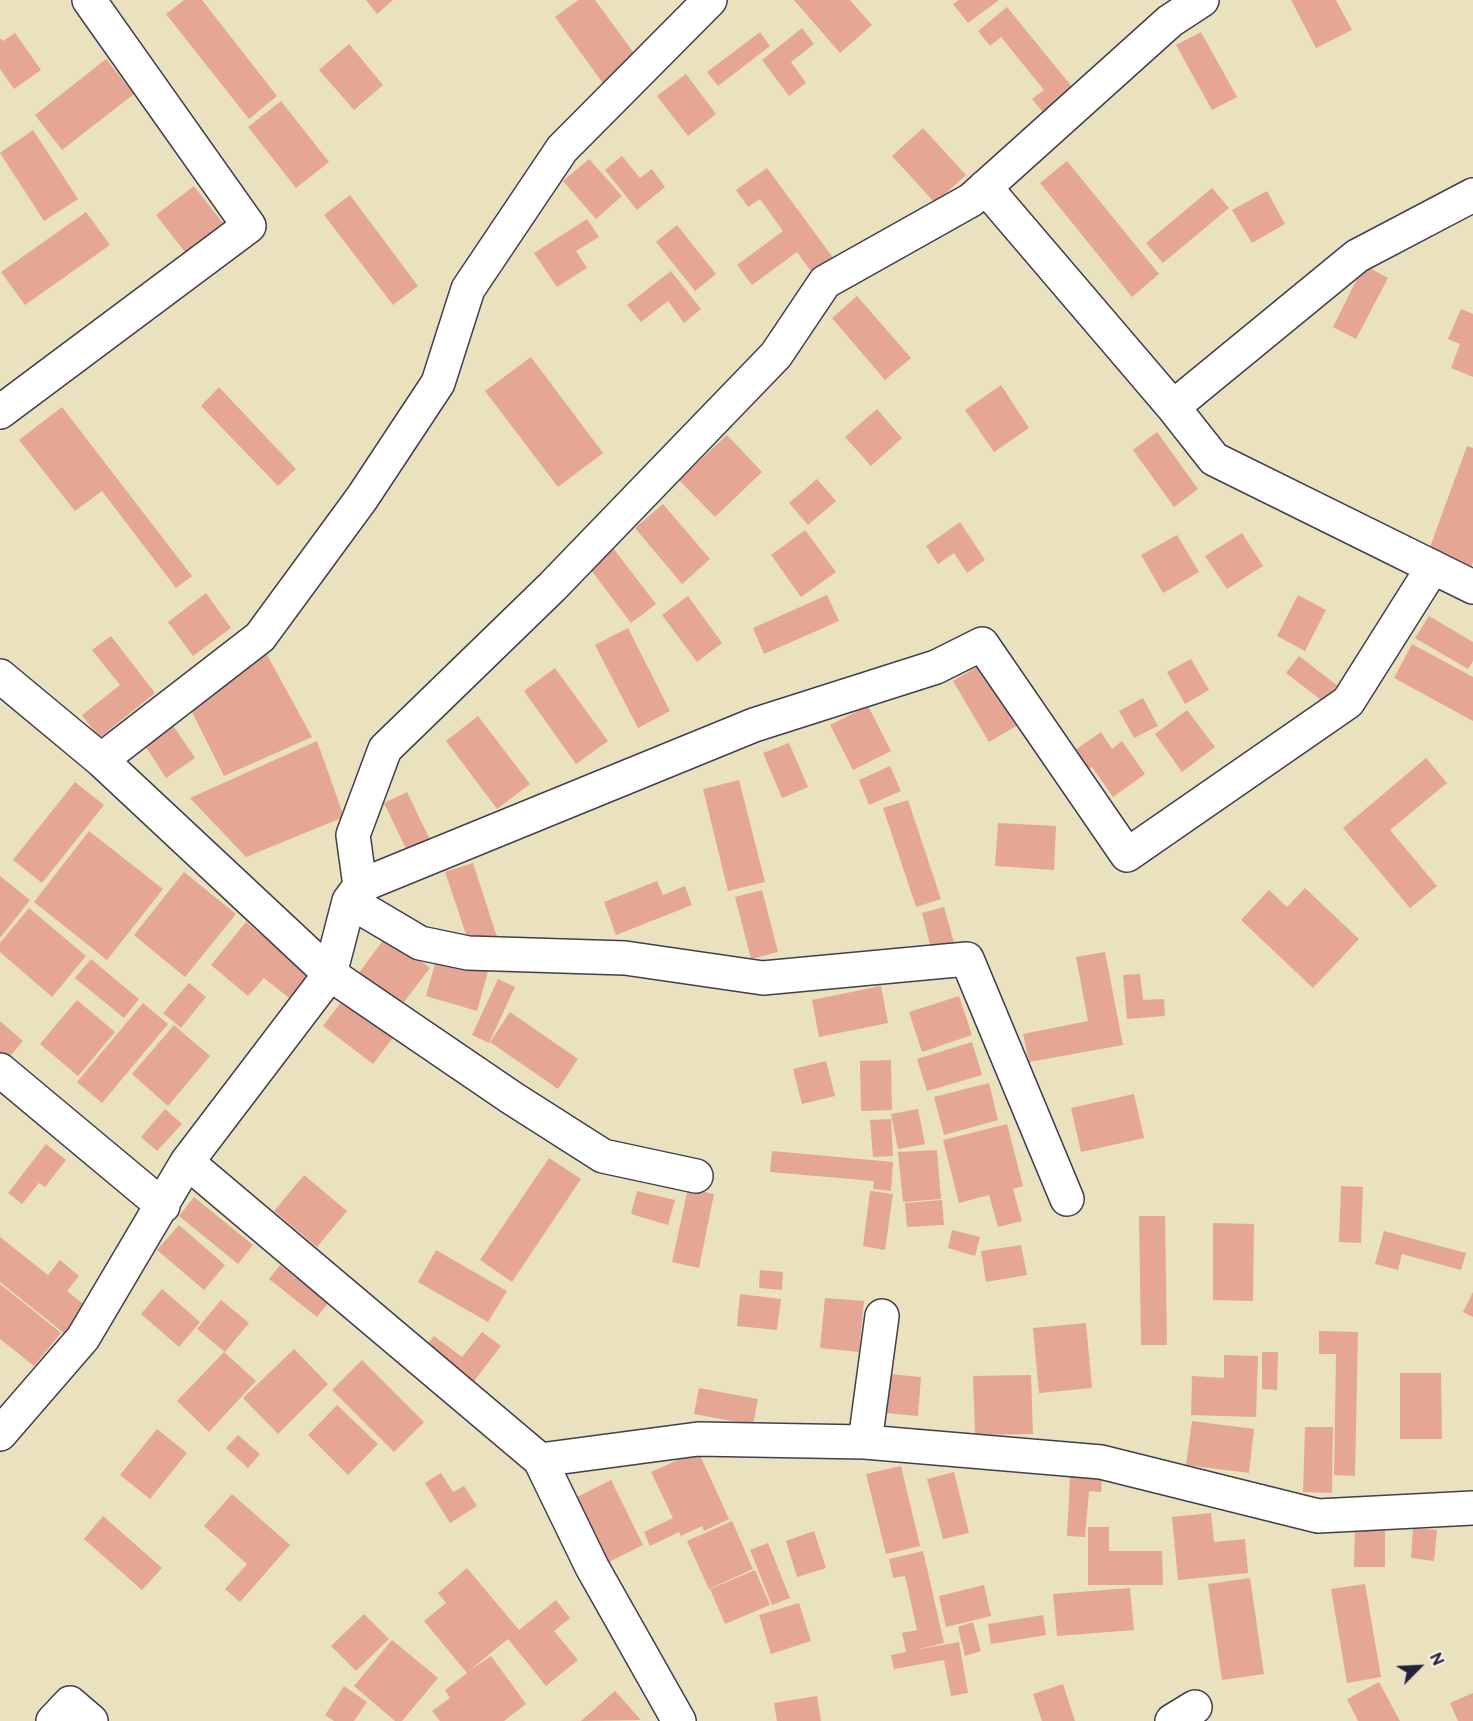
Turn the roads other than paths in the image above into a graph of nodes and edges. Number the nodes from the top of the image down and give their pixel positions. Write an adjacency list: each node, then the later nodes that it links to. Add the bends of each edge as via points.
1 (88, 0): 7 (street, via 249,226)
2 (710, 0): 11 (street, via 562,149 468,289 438,383 362,498 260,637)
3 (1202, 0): 4 (street, via 1170,21)
4 (985, 187): 6 (street); 12 (street, via 971,200 825,282 776,355 552,587 385,749 353,835)
5 (1473, 195): 6 (street, via 1357,256)
6 (1173, 407): 8 (street, via 1214,459)
7 (0, 412)
8 (1433, 567): 9 (street); 12 (street, via 1348,702 1127,855 982,644 936,667 754,725)
9 (1473, 587)
10 (0, 675): 11 (street)
11 (101, 760): 13 (street)
12 (355, 894): 13 (street); 17 (street, via 420,943 468,952 625,958 763,978 967,959)
13 (330, 974): 15 (street); 16 (street, via 603,1156)
14 (0, 1070): 18 (street)
15 (187, 1162): 18 (street); 22 (street)
16 (696, 1176)
17 (1066, 1199)
18 (163, 1206): 20 (street, via 83,1338)
19 (882, 1316): 21 (street)
20 (0, 1434)
21 (865, 1442): 22 (street, via 698,1438); 23 (street, via 1101,1462 1318,1516)
22 (540, 1460): 26 (street, via 592,1567)
23 (1473, 1508)
24 (53, 1721): 25 (street, via 70,1703)
25 (91, 1721)
26 (679, 1721)

